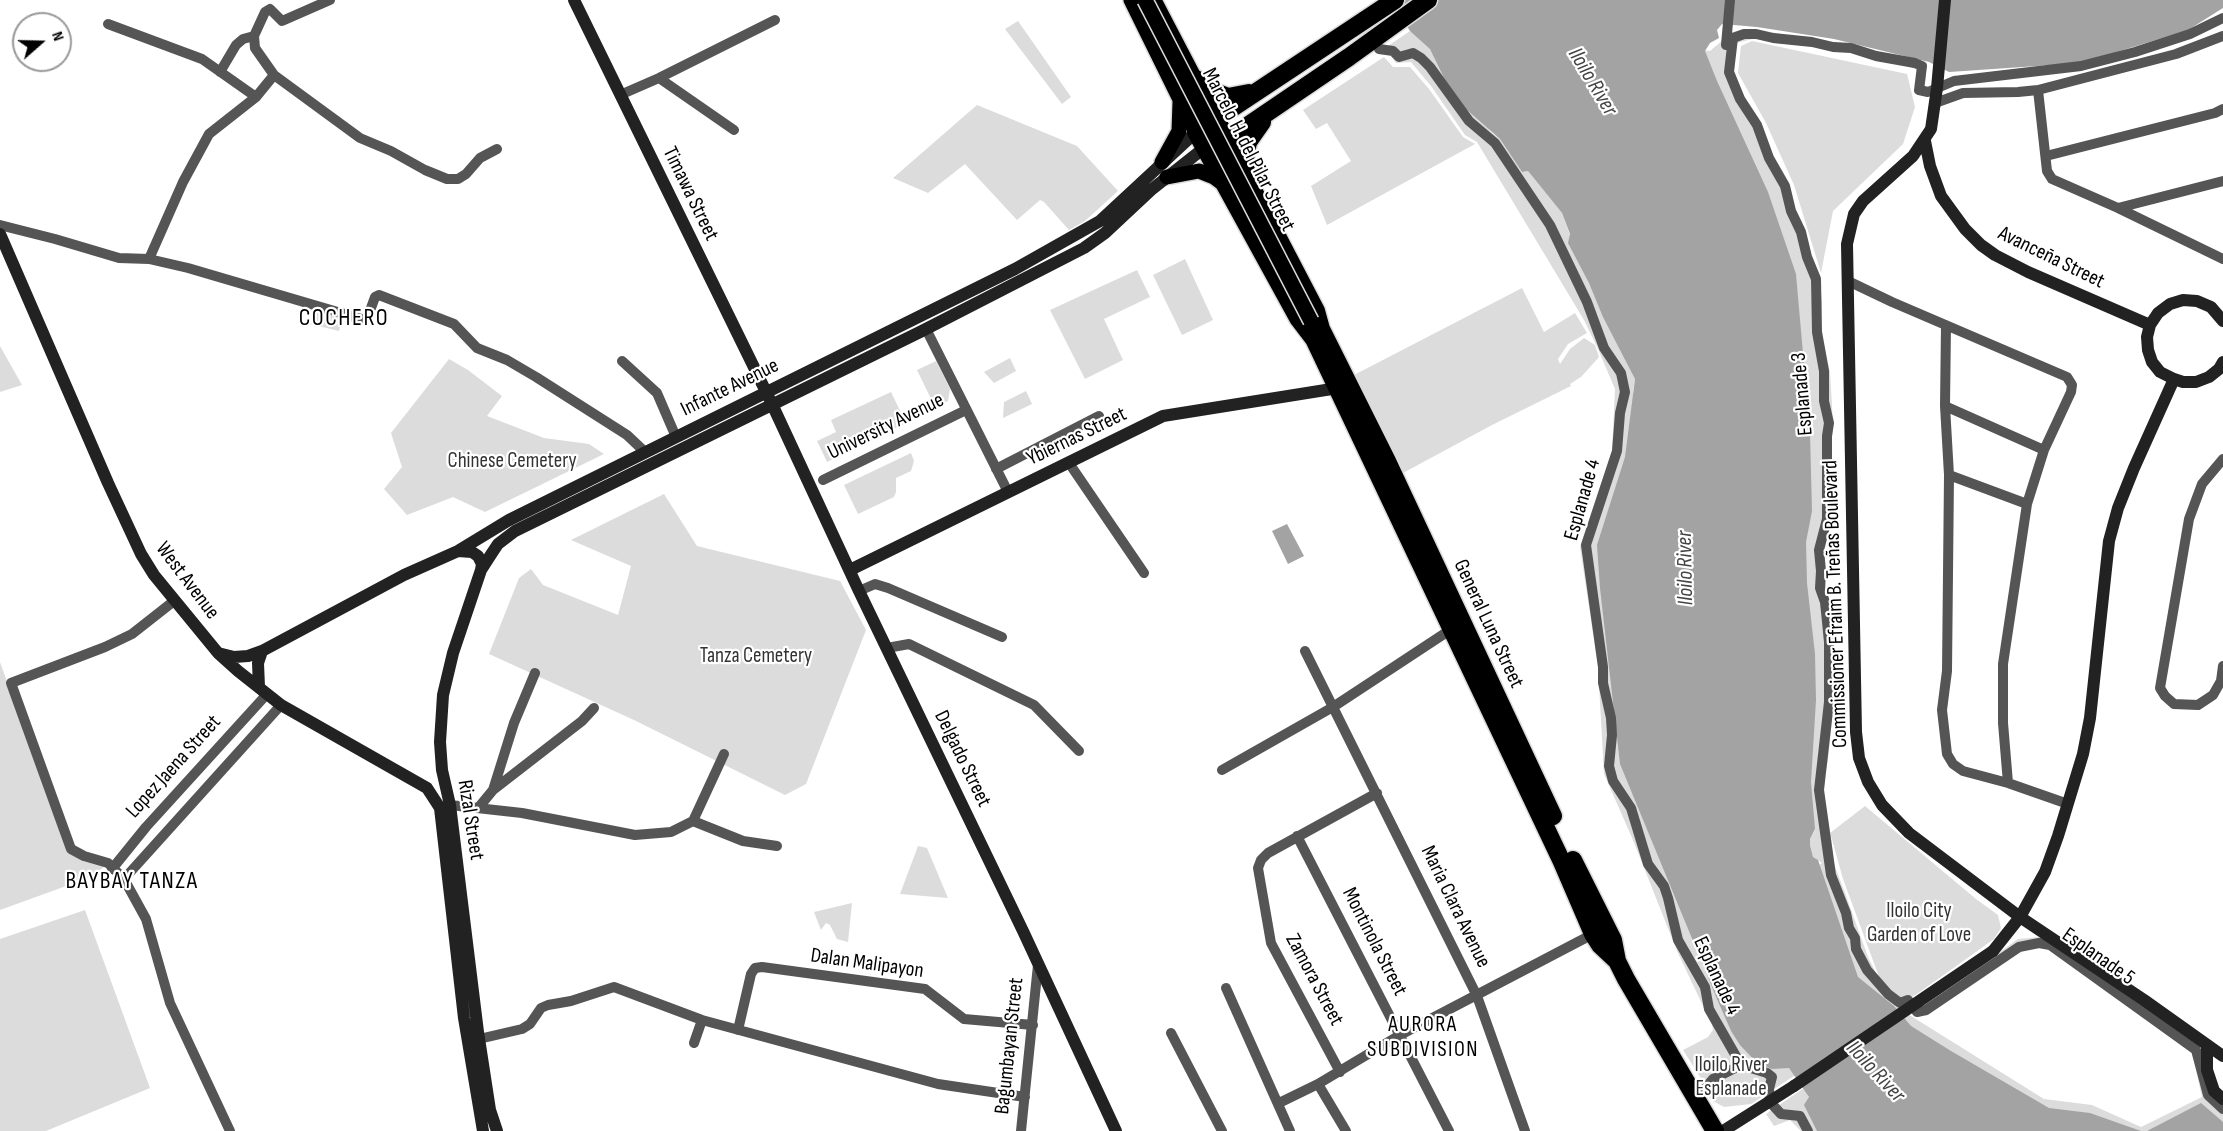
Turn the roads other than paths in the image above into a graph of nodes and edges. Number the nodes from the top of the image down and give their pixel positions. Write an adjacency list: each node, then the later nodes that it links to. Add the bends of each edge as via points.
1 (330, 0): 10 (street, via 282,21)
2 (574, 0): 26 (main road, Timawa Street)
3 (1131, 0): 27 (main road, Marcelo H. del Pilar Street)
4 (1145, 0): 54 (main road, Marcelo H. del Pilar Street, bridge)
5 (1154, 0): 22 (main road, Marcelo H. del Pilar Street)
6 (1395, 0): 14 (highway)
7 (1428, 0): 17 (highway, via 1384,32)
8 (1730, 0): 18 (street, via 1724,61)
9 (1946, 0): 23 (main road, Commissioner Efraim B. Treñas Boulevard)
10 (268, 4): 15 (street)
11 (2223, 18): 23 (street, via 2190,34 2081,66 1954,81)
12 (776, 20): 21 (street)
13 (108, 24): 19 (street, via 202,59)
14 (1351, 30): 17 (highway); 24 (highway)
15 (254, 36): 19 (street, via 236,45); 20 (street, via 255,48)
16 (2223, 36): 25 (street, via 2176,54)
17 (1370, 49): 30 (highway); 129 (street, Esplanade 4, via 1393,51 1399,57 1413,53 1420,58 1469,121 1495,143 1550,225 1604,348 1621,373 1625,392 1617,451 1586,545 1611,718 1609,766 1612,781 1631,808 1648,864 1666,892 1678,940 1705,987 1709,1010)
18 (1730, 62): 23 (street, via 1733,39 1756,34 1851,48 1915,63 1922,66 1919,90); 119 (street, Esplanade 3, via 1729,72 1740,99 1757,125 1785,186 1816,279 1817,332 1829,423 1827,519 1819,550 1820,588 1829,642 1829,702 1819,790 1831,875 1867,970 1888,994 1900,1003 1908,1000)
19 (220, 72): 28 (street)
20 (274, 75): 28 (street); 37 (street, via 360,138 447,179 458,179 480,158)
21 (659, 78): 26 (street); 33 (street)
22 (1196, 79): 24 (highway, via 1228,98); 32 (main road, Marcelo H. del Pilar Street)
23 (1937, 88): 29 (main road, Commissioner Efraim B. Treñas Boulevard)
24 (1262, 89): 32 (highway)
25 (2038, 90): 29 (street, via 1963,93); 39 (street)
26 (620, 95): 61 (main road, Timawa Street)
27 (1179, 96): 34 (main road, Marcelo H. del Pilar Street); 40 (main road, via 1179,131)
28 (256, 97): 47 (street, via 209,134)
29 (1935, 103): 36 (main road, Commissioner Efraim B. Treñas Boulevard)
30 (1275, 108): 35 (highway); 41 (highway, via 1248,142)
31 (2223, 109): 39 (street)
32 (1216, 118): 34 (highway); 35 (highway, Marcelo H. del Pilar Street)
33 (734, 130)
34 (1196, 132): 38 (highway, Marcelo H. del Pilar Street); 40 (main road, Infante Avenue)
35 (1227, 140): 38 (highway); 41 (highway, General Luna Street)
36 (1925, 141): 49 (main road, Commissioner Efraim B. Treñas Boulevard, via 1854,214 1847,244); 52 (main road, Avanceña Street, via 1941,196 1981,245 2028,272)
37 (497, 149)
38 (1207, 152): 40 (main road, Infante Avenue, via 1199,152); 43 (highway, General Luna Street)
39 (2046, 156): 44 (street, via 2052,179)
40 (1165, 169): 43 (main road, via 1199,171); 53 (main road, Infante Avenue, via 1105,233 1084,248); 57 (main road, Infante Avenue, via 1086,230)
41 (1247, 178): 54 (highway, General Luna Street, via 1316,310)
42 (2223, 181): 44 (street)
43 (1228, 188): 54 (highway, General Luna Street, via 1298,318)
44 (2118, 208): 48 (street)
45 (0, 225): 47 (street, via 119,258)
46 (0, 234): 82 (main road, West Avenue, via 141,554)
47 (149, 259): 68 (street, via 365,320 377,296 423,311 454,324 477,348 536,376 627,435)
48 (2223, 259)
49 (1848, 281): 51 (street); 114 (main road, Commissioner Efraim B. Treñas Boulevard, via 1859,758 1882,805 1909,833)
50 (2223, 321): 52 (main road, via 2211,307 2183,300 2158,313)
51 (1946, 325): 63 (street); 67 (street, via 2067,377 2072,392)
52 (2150, 325): 58 (main road, via 2147,337 2152,362 2160,372)
53 (926, 329): 59 (main road, Infante Avenue); 64 (street)
54 (1315, 330): 60 (highway, General Luna Street); 89 (highway, General Luna Street, via 1359,403)
55 (621, 361): 66 (street, via 657,393)
56 (2223, 362): 58 (main road, via 2209,377 2196,382)
57 (814, 368): 59 (main road); 61 (main road, Infante Avenue)
58 (2174, 379): 104 (main road, via 2134,468 2109,541 2090,717)
59 (820, 381): 62 (main road, Infante Avenue)
60 (1338, 388): 70 (main road, Ybiernas Street, via 1163,416); 83 (highway, General Luna Street)
61 (766, 393): 62 (main road, Timawa Street); 66 (main road, Infante Avenue)
62 (772, 404): 76 (main road, Infante Avenue); 79 (main road, Delgado Street)
63 (1945, 406): 67 (street); 72 (street)
64 (966, 410): 71 (street); 73 (street, University Avenue)
65 (1099, 416): 71 (street)
66 (676, 437): 68 (main road, Infante Avenue)
67 (2044, 450): 75 (street)
68 (645, 452): 77 (main road, Infante Avenue, via 509,520)
69 (2223, 459): 90 (street, via 2202,484 2189,519 2160,688 2174,704 2198,705 2213,695)
70 (1069, 463): 74 (main road, Ybiernas Street); 80 (street)
71 (996, 469): 74 (street)
72 (1949, 475): 75 (street); 100 (street, via 1944,739 1947,754 1963,771)
73 (823, 480)
74 (1008, 492): 79 (main road, Ybiernas Street)
75 (2027, 504): 100 (street, via 2003,664 2002,723)
76 (514, 531): 78 (main road, Rizal Street, via 498,544)
77 (458, 551): 78 (main road, via 478,556); 86 (main road, Infante Avenue, via 404,575)
78 (481, 570): 98 (main road, Rizal Street, via 443,695)
79 (850, 570): 81 (main road, Delgado Street)
80 (1144, 573)
81 (859, 591): 84 (street, via 875,584); 85 (main road, Delgado Street)
82 (174, 601): 88 (main road, West Avenue); 112 (street, via 132,634 11,683 71,849 108,863)
83 (1450, 630): 89 (highway, General Luna Street); 94 (street)
84 (1002, 637)
85 (887, 648): 96 (street, via 909,644 1034,705); 116 (main road, Delgado Street)
86 (262, 651): 88 (main road, Infante Avenue, via 241,657); 92 (main road, via 258,663)
87 (1305, 651): 94 (street, Maria Clara Avenue)
88 (218, 653): 92 (main road, West Avenue)
89 (1473, 660): 115 (highway, General Luna Street, via 1562,862)
90 (2223, 666)
91 (535, 673): 102 (street)
92 (263, 690): 93 (main road, West Avenue); 108 (street, Lopez Jaena Street)
93 (281, 705): 101 (main road, West Avenue); 110 (street, Lopez Jaena Street)
94 (1333, 707): 99 (street); 103 (street, Maria Clara Avenue)
95 (594, 708): 102 (street)
96 (1079, 751)
97 (724, 754): 107 (street)
98 (442, 770): 101 (main road, via 434,784); 105 (main road, Rizal Street)
99 (1222, 770)
100 (2008, 783): 104 (street)
101 (426, 788): 139 (main road, Rizal Street, via 440,808 442,819 464,1018)
102 (493, 790): 106 (street)
103 (1377, 793): 109 (street, Zamora Street); 118 (street, Maria Clara Avenue)
104 (2068, 804): 114 (main road, via 2045,872)
105 (450, 805): 106 (street); 125 (main road, Rizal Street)
106 (479, 807): 107 (street, via 636,835 671,832)
107 (693, 821): 111 (street, via 743,841)
108 (150, 823): 110 (street); 112 (street, Lopez Jaena Street)
109 (1297, 836): 124 (street, Montinola Street); 130 (street, Zamora Street, via 1264,856 1258,868 1268,934)
110 (161, 837): 113 (street, Lopez Jaena Street)
111 (777, 846)
112 (112, 869): 113 (street)
113 (124, 879): 138 (street, via 146,919 170,1002)
114 (2020, 917): 127 (main road, Commissioner Efraim B. Treñas Boulevard); 135 (main road, bridge, via 1993,951)
115 (1602, 940): 118 (street); 132 (main road, General Luna Street); 148 (main road, General Luna Street, via 1649,1036); 149 (highway, General Luna Street)
116 (1038, 965): 121 (street, Bagumbayan Street); 142 (main road, Delgado Street)
117 (1226, 988): 136 (street)
118 (1478, 996): 124 (street); 147 (street, Maria Clara Avenue)
119 (1917, 1012): 137 (street, Esplanade 5, via 1926,1010 2019,946 2050,945 2196,1050 2208,1095)
120 (702, 1020): 122 (street); 125 (street, via 614,987 541,1008 522,1029); 126 (street)
121 (1033, 1025): 122 (street, Dalan Malipayon, via 964,1018 925,989 762,967 751,974); 133 (street, Bagumbayan Street)
122 (738, 1030): 133 (street, via 938,1084)
123 (1171, 1032): 143 (street)
124 (1400, 1035): 130 (street); 146 (street, Montinola Street)
125 (479, 1038): 140 (main road, Rizal Street)
126 (693, 1043)
127 (2207, 1046): 128 (main road, Commissioner Efraim B. Treñas Boulevard); 134 (main road, via 2207,1070 2214,1091)
128 (2223, 1056)
129 (1741, 1065): 132 (street, via 1718,1076); 135 (street, via 1772,1077)
130 (1340, 1072): 131 (street)
131 (1318, 1084): 136 (street); 145 (street)
132 (1702, 1092): 150 (main road, General Luna Street)
133 (1024, 1097): 141 (street, Bagumbayan Street)
134 (2223, 1099)
135 (1770, 1102): 150 (main road); 151 (street, via 1781,1114 1800,1116)
136 (1279, 1103): 144 (street)
137 (2223, 1109)
138 (230, 1131)
139 (483, 1131)
140 (497, 1131)
141 (1021, 1131)
142 (1116, 1131)
143 (1222, 1131)
144 (1290, 1131)
145 (1346, 1131)
146 (1449, 1131)
147 (1525, 1131)
148 (1706, 1131)
149 (1715, 1131)
150 (1723, 1131)
151 (1808, 1131)

